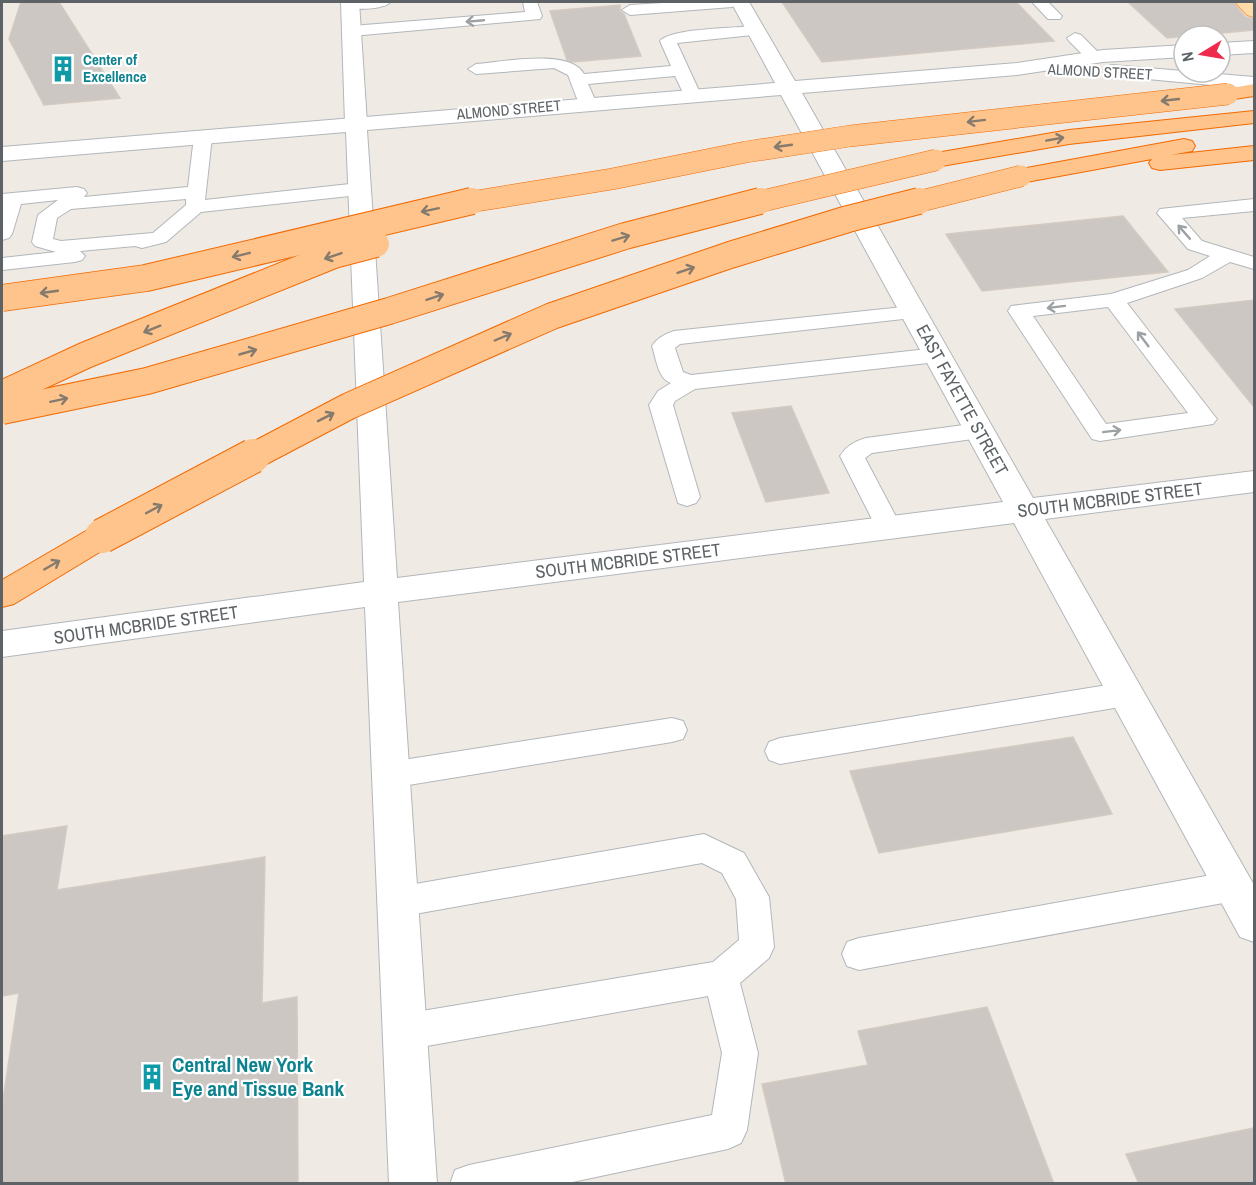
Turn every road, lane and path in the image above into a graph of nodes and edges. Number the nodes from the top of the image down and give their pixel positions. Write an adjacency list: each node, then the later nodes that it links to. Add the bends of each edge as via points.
1 (383, 2): 6 (lane)
2 (732, 2): 8 (lane)
3 (740, 2): 12 (street, EAST FAYETTE STREET)
4 (1040, 2): 10 (lane)
5 (1244, 2): 9 (main road)
6 (350, 3): 11 (street)
7 (532, 9): 11 (lane, one-way to 11)
8 (630, 10)
9 (1254, 11)
10 (1054, 16)
11 (351, 31): 28 (street)
12 (756, 31): 20 (lane, via 668,41); 23 (street, EAST FAYETTE STREET)
13 (1076, 38): 17 (lane)
14 (1254, 47): 15 (street)
15 (1232, 48)
16 (1172, 52): 17 (street, ALMOND STREET)
17 (1094, 57): 19 (street, ALMOND STREET)
18 (476, 69): 21 (lane, via 556,63 575,72)
19 (1017, 69): 22 (street, ALMOND STREET, via 1103,70); 23 (street, ALMOND STREET)
20 (681, 70): 21 (lane); 25 (lane)
21 (578, 80): 26 (lane)
22 (1254, 83)
23 (787, 87): 25 (street, ALMOND STREET); 46 (street, EAST FAYETTE STREET)
24 (1254, 91): 34 (highway, one-way to 34, bridge, via 850,136)
25 (692, 95): 26 (street, ALMOND STREET)
26 (588, 104): 28 (street, ALMOND STREET)
27 (1254, 117): 50 (highway, one-way to 27, bridge, via 147,381 389,311 625,236 820,186 936,160 1069,137)
28 (356, 123): 29 (street, ALMOND STREET); 35 (street)
29 (203, 136): 32 (street, ALMOND STREET); 36 (lane)
30 (1254, 136): 33 (highway, via 1157,149)
31 (1254, 153): 33 (highway)
32 (2, 154)
33 (1021, 176): 57 (highway, one-way to 33, bridge, via 102,536 308,426 552,316 848,219)
34 (612, 179): 44 (highway, one-way to 44, bridge, via 428,210 146,278); 49 (highway, one-way to 49, bridge, via 334,255 86,355)
35 (359, 189): 36 (lane); 56 (street)
36 (196, 194): 37 (lane); 40 (lane); 40 (lane, via 66,204 48,215 42,242 60,247)
37 (7, 200): 39 (lane)
38 (1254, 205): 41 (lane, one-way to 38, via 1195,244 1167,213)
39 (2, 234)
40 (159, 238): 43 (lane, via 64,258)
41 (1227, 255): 42 (lane); 45 (lane, via 1195,274)
42 (1254, 263)
43 (2, 264)
44 (2, 298)
45 (1114, 300): 45 (lane, one-way to 45, via 1019,312 1100,433 1205,419)
46 (913, 312): 47 (street, EAST FAYETTE STREET); 48 (lane, via 674,338 663,346 673,376)
47 (937, 355): 48 (lane); 51 (street, EAST FAYETTE STREET)
48 (690, 381): 53 (lane, via 666,396 661,405)
49 (2, 394)
50 (2, 411)
51 (980, 431): 54 (street, EAST FAYETTE STREET); 55 (lane, via 866,446 852,456)
52 (1254, 481): 54 (street, SOUTH MCBRIDE STREET)
53 (687, 497)
54 (1024, 511): 55 (street, SOUTH MCBRIDE STREET); 59 (street, EAST FAYETTE STREET)
55 (889, 528): 56 (street, SOUTH MCBRIDE STREET)
56 (381, 592): 58 (street, SOUTH MCBRIDE STREET); 62 (street)
57 (2, 595)
58 (2, 644)
59 (1126, 694): 61 (lane); 63 (street, EAST FAYETTE STREET)
60 (672, 730): 62 (lane)
61 (780, 751)
62 (390, 775): 64 (street)
63 (1234, 886): 65 (street, EAST FAYETTE STREET); 66 (lane)
64 (398, 902): 67 (lane, via 704,848 733,863 752,897 757,947); 68 (street)
65 (1254, 924)
66 (859, 954)
67 (721, 977): 68 (lane); 70 (lane, via 740,1053 728,1130)
68 (404, 1032): 69 (street)
69 (413, 1184)
70 (469, 1184)

